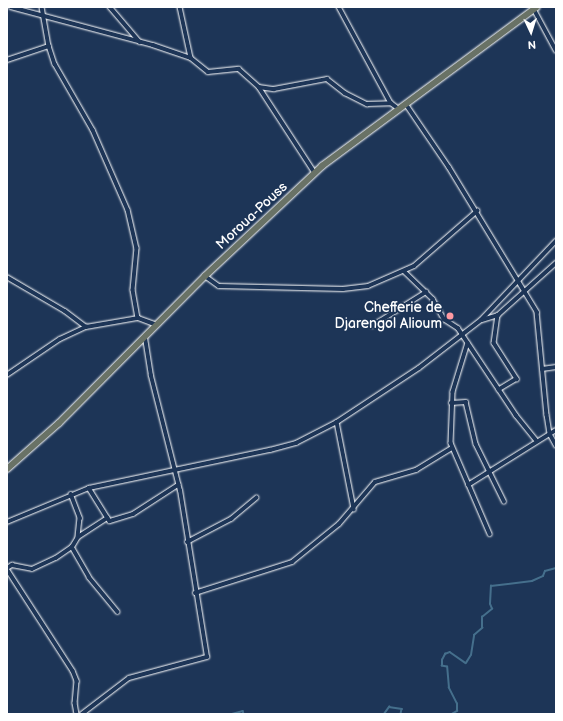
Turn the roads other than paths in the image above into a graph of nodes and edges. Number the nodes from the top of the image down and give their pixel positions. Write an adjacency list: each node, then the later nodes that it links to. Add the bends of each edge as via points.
1 (10, 7): 7 (street)
2 (42, 7): 7 (street)
3 (110, 7): 8 (street)
4 (181, 7): 11 (street)
5 (339, 7): 14 (street)
6 (536, 8): 10 (street); 15 (main road, Moroua-Pouss)
7 (44, 16): 8 (street); 9 (street)
8 (141, 42): 11 (street)
9 (49, 46): 12 (street); 28 (street, via 55,64 93,130 128,210 137,248 133,290)
10 (556, 50)
11 (191, 58): 13 (street, via 208,72 239,69)
12 (7, 60)
13 (259, 88): 14 (street, via 274,89 327,79 345,93 368,104); 17 (street)
14 (391, 104): 16 (street)
15 (406, 104): 16 (main road, Moroua-Pouss); 18 (street)
16 (399, 109): 17 (main road, Moroua-Pouss)
17 (315, 173): 23 (main road, Moroua-Pouss)
18 (477, 211): 21 (street, via 420,262); 24 (street)
19 (556, 242): 24 (street)
20 (556, 263): 26 (street)
21 (405, 272): 23 (street, via 378,284 343,289 219,286); 25 (street)
22 (7, 276): 32 (street, via 65,311)
23 (205, 276): 30 (main road, Moroua-Pouss)
24 (517, 283): 26 (street); 29 (street)
25 (426, 292): 31 (street); 33 (street, via 437,304 444,319 455,324)
26 (525, 293): 27 (street); 37 (street, via 537,312)
27 (498, 315): 29 (street); 39 (street, via 494,343 517,379)
28 (138, 318): 30 (street); 32 (street)
29 (481, 320): 33 (street)
30 (157, 325): 34 (main road, Moroua-Pouss)
31 (372, 326)
32 (86, 327): 38 (street, via 60,340)
33 (462, 334): 35 (street); 41 (street, via 419,368)
34 (145, 338): 47 (main road, Moroua-Pouss, via 59,423); 48 (street, via 151,376)
35 (468, 343): 39 (street); 40 (street)
36 (556, 367): 37 (street)
37 (542, 369): 43 (street)
38 (7, 375)
39 (499, 390): 44 (street)
40 (451, 403): 46 (street); 49 (street, via 466,402 472,433)
41 (337, 422): 48 (street, via 296,443 238,459); 56 (street)
42 (556, 430): 43 (street)
43 (550, 434): 44 (street); 45 (street)
44 (536, 440): 49 (street)
45 (556, 445)
46 (452, 448): 51 (street); 56 (street, via 416,470 375,482)
47 (7, 469)
48 (174, 471): 50 (street); 52 (street)
49 (488, 471): 51 (street, via 482,478); 55 (street)
50 (178, 485): 57 (street, via 128,516 110,521); 61 (street)
51 (468, 485): 59 (street)
52 (90, 488): 53 (street); 57 (street)
53 (71, 494): 58 (street); 60 (street, via 80,518)
54 (256, 498): 61 (street, via 231,519)
55 (504, 502)
56 (354, 509): 64 (street, via 292,562)
57 (107, 518): 60 (street)
58 (7, 522)
59 (490, 534)
60 (78, 537): 62 (street)
61 (187, 542): 64 (street)
62 (72, 547): 63 (street, via 35,568 12,565); 65 (street, via 89,577)
63 (7, 568): 66 (street, via 73,671 77,680)
64 (195, 593): 67 (street, via 207,657 129,678)
65 (118, 612)
66 (77, 714)
67 (82, 714)

